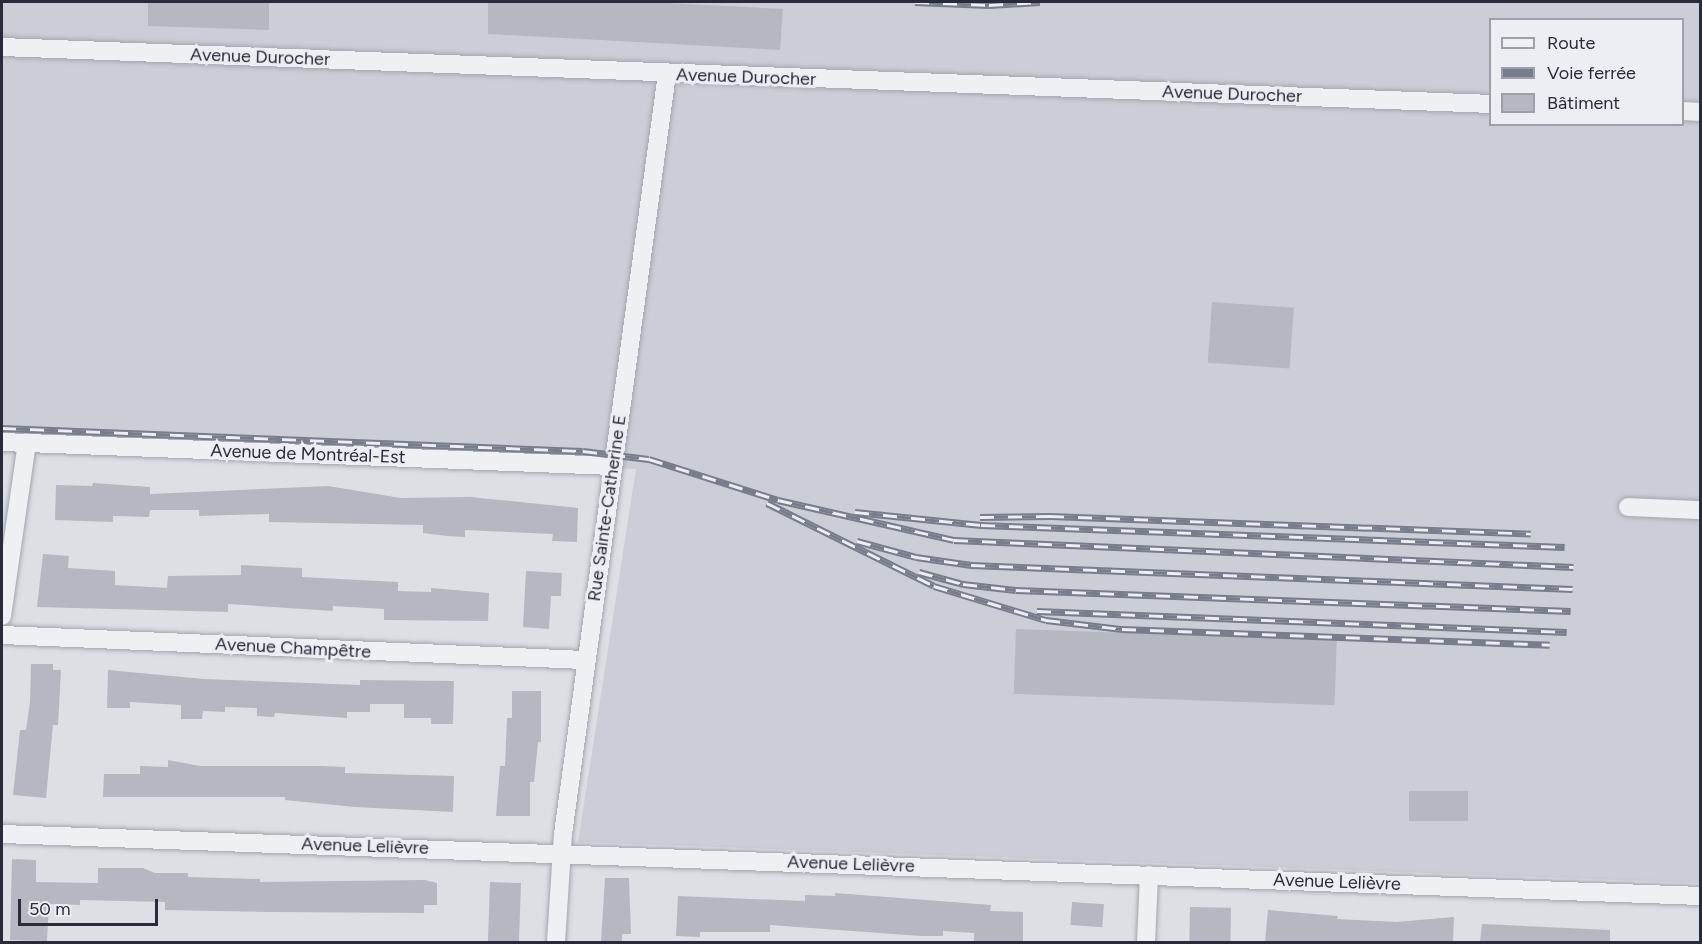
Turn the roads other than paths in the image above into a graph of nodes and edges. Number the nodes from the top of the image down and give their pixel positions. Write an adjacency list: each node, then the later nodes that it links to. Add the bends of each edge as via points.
1 (2, 46): 2 (street, Avenue Durocher)
2 (667, 74): 3 (street, Avenue Durocher); 8 (street, Rue Sainte-Catherine E)
3 (1489, 104)
4 (1684, 111): 5 (street)
5 (1701, 112)
6 (2, 442): 7 (street, Avenue de Montréal-Est)
7 (27, 443): 8 (street, Avenue de Montréal-Est); 11 (street)
8 (614, 466): 13 (street, Rue Sainte-Catherine E)
9 (1628, 507): 10 (street)
10 (1701, 510)
11 (2, 616)
12 (2, 635): 13 (street, Avenue Champêtre)
13 (585, 660): 15 (street, Rue Sainte-Catherine E)
14 (2, 834): 15 (street, Avenue Lelièvre)
15 (561, 852): 16 (street, Avenue Lelièvre); 18 (street, Rue Sainte-Catherine E)
16 (1149, 875): 17 (street, Avenue Lelièvre); 19 (street)
17 (1701, 896)
18 (556, 942)
19 (1146, 942)

